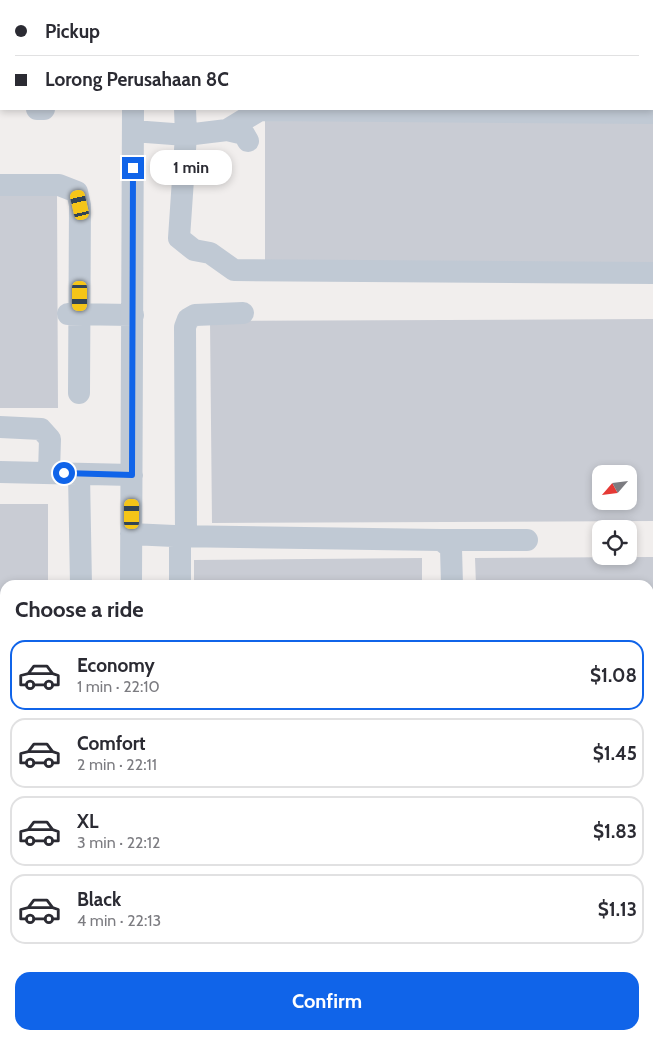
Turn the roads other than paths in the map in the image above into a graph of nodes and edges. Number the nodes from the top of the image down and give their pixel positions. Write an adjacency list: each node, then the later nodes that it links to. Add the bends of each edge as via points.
1 (133, 110): 5 (street)
2 (185, 110): 6 (street)
3 (653, 113): 4 (street, via 260,110)
4 (227, 130): 6 (street); 7 (street, via 244,134)
5 (133, 132): 6 (street); 12 (street)
6 (186, 135): 9 (street, via 179,238 194,250 210,252 234,270)
7 (248, 141)
8 (0, 185): 11 (street, via 59,185 77,192 80,205)
9 (653, 273)
10 (243, 313): 20 (street, via 195,315 185,327)
11 (74, 314): 12 (street); 13 (street)
12 (132, 315): 18 (street)
13 (78, 393)
14 (0, 427): 16 (street, via 41,429 50,439)
15 (0, 472): 16 (street)
16 (49, 473): 17 (street)
17 (79, 474): 18 (street); 23 (street)
18 (132, 475): 19 (street)
19 (131, 534): 20 (street); 24 (street)
20 (180, 536): 21 (street); 25 (street)
21 (441, 540): 22 (street); 26 (street, via 452,548)
22 (527, 540)
23 (81, 580)
24 (131, 580)
25 (180, 580)
26 (452, 580)

